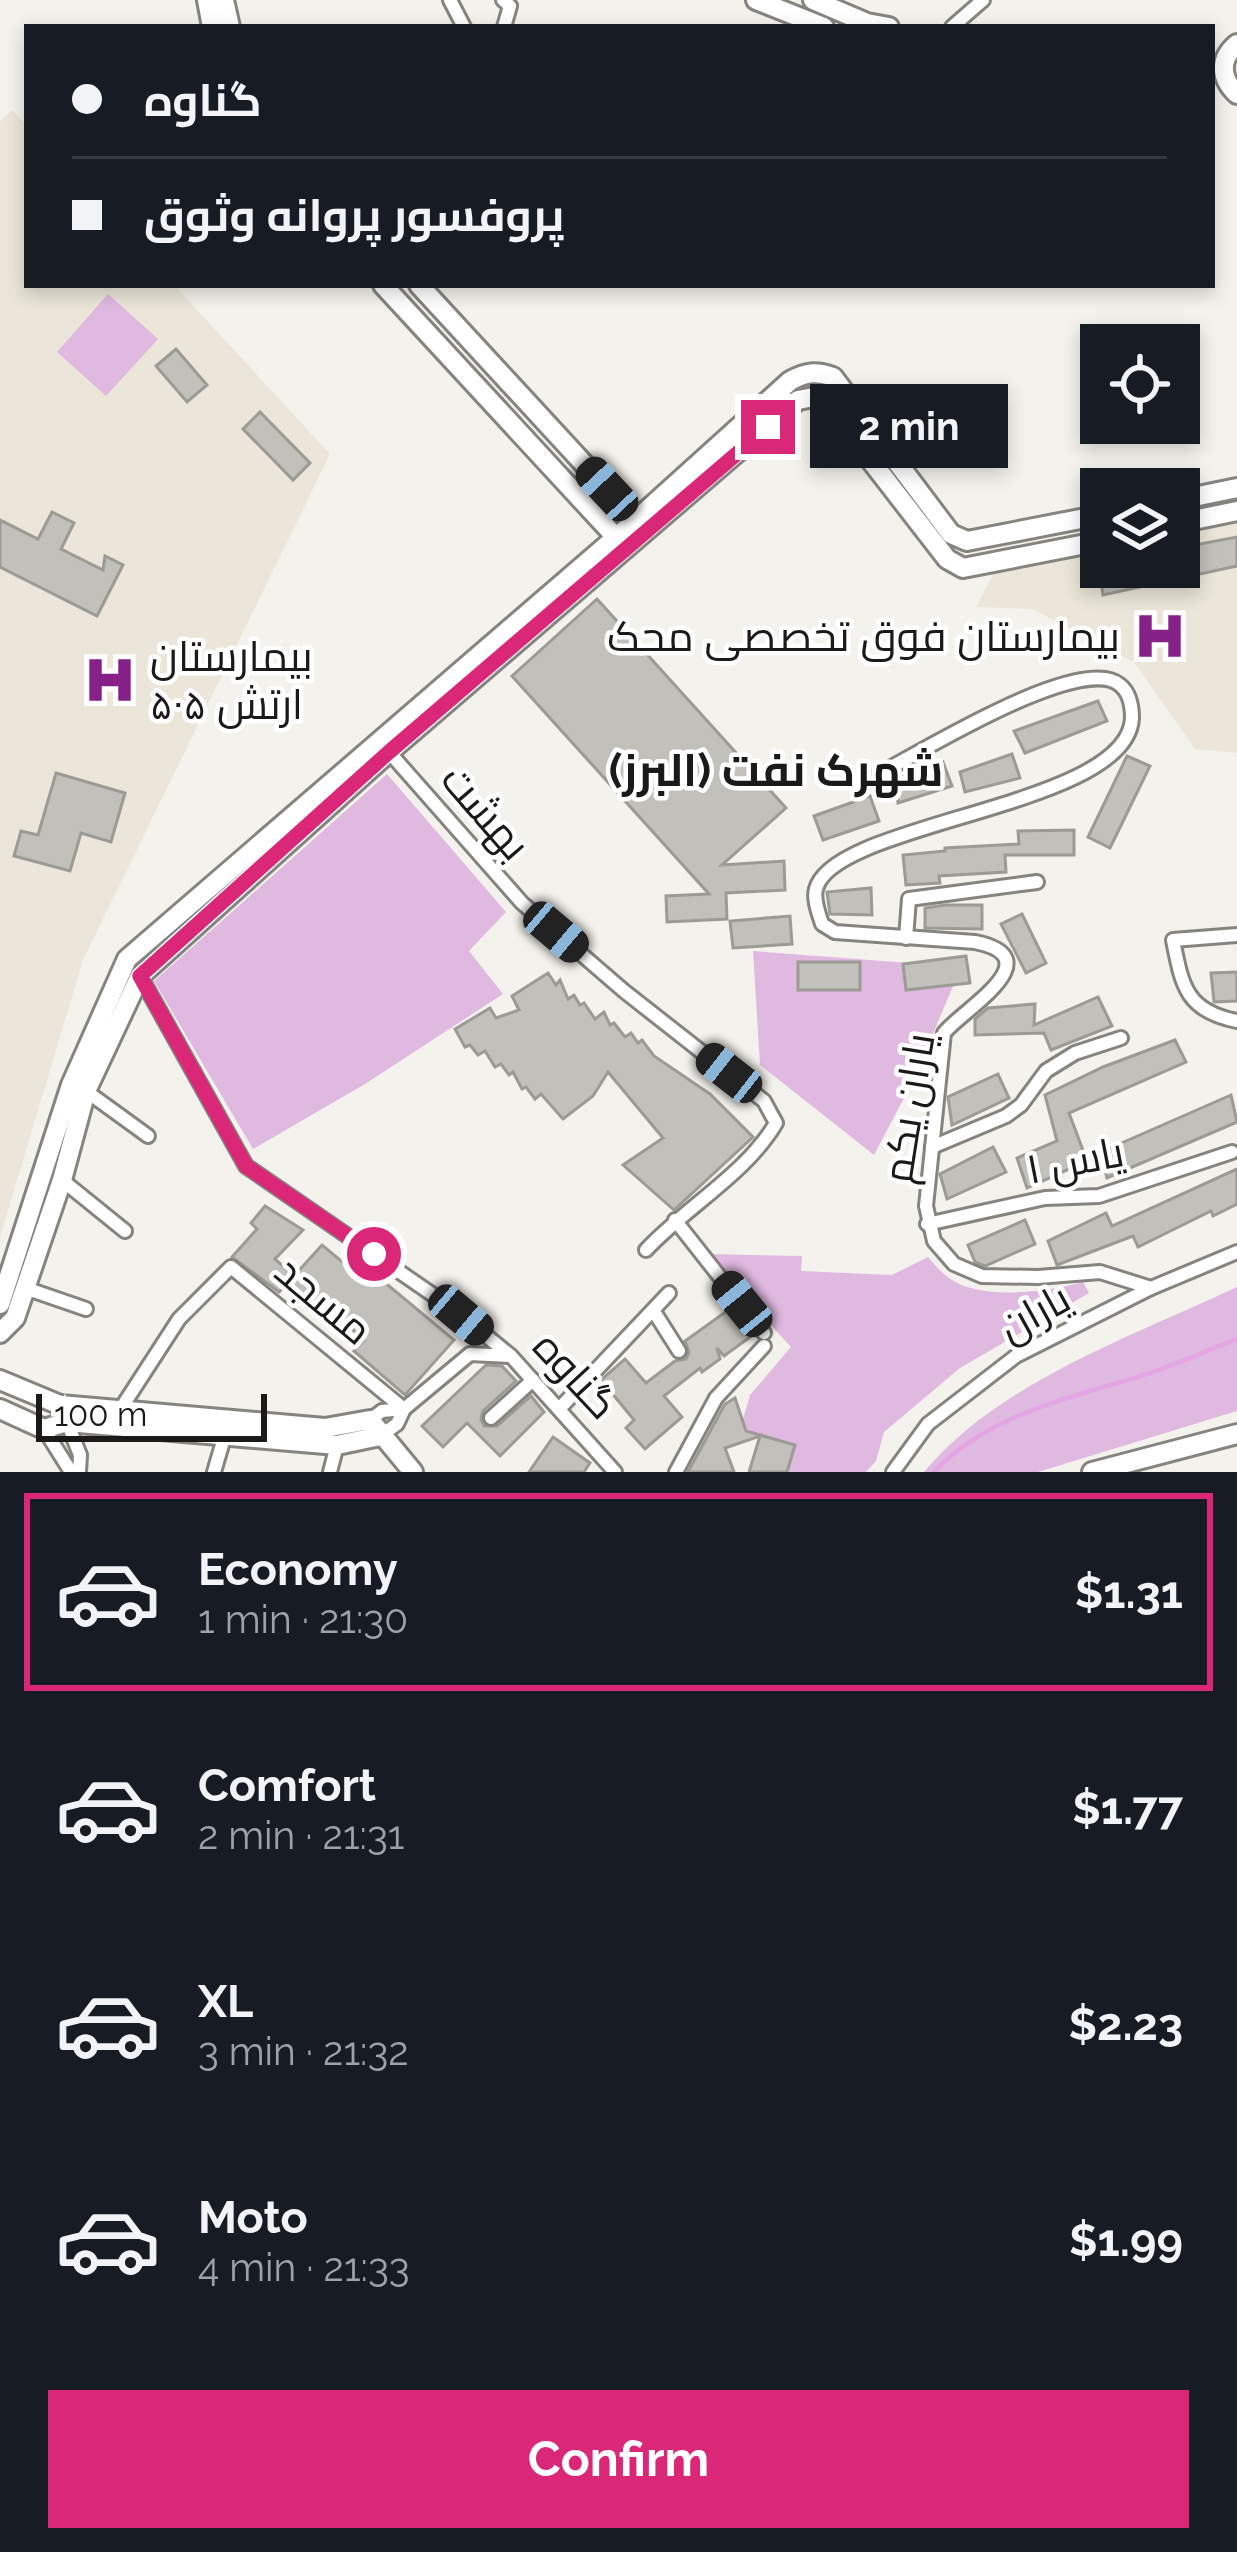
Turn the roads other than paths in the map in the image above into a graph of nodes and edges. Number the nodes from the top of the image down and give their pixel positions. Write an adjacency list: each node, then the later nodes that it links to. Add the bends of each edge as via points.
1 (756, 0): 4 (main road)
2 (813, 0): 5 (main road)
3 (982, 0): 6 (street)
4 (816, 24)
5 (872, 24)
6 (955, 24)
7 (1225, 53): 8 (main road)
8 (1226, 88)
9 (386, 288): 18 (main road)
10 (421, 288): 16 (main road)
11 (1237, 488): 12 (main road)
12 (1200, 496)
13 (1237, 511): 15 (main road)
14 (1080, 519): 17 (main road)
15 (1200, 519)
16 (641, 526): 17 (main road, via 790,381 818,372 842,387 951,534); 18 (main road); 20 (main road, via 799,400 814,398 827,404 947,559)
17 (967, 541): 20 (main road)
18 (621, 543): 21 (main road)
19 (1080, 545): 20 (main road)
20 (963, 568)
21 (384, 746): 26 (main road); 27 (main road); 36 (street, بهشت, via 522,903 764,1101 776,1123 762,1146)
22 (879, 774): 25 (street, یاران یکم, via 1028,696 1109,679 1130,700 1123,746 1096,769 857,851 816,886 822,924 835,932)
23 (1037, 882): 25 (street, via 909,899)
24 (1237, 935): 28 (street, via 1173,940 1188,998)
25 (906, 938): 33 (street, یاران یکم, via 994,946 1006,971 944,1033)
26 (132, 954): 27 (main road); 29 (main road)
27 (140, 976): 29 (main road); 47 (street, گناوه, via 246,1166)
28 (1237, 1021)
29 (106, 1027): 31 (main road)
30 (1121, 1038): 33 (street, via 1076,1053 1046,1071 1006,1116)
31 (79, 1088): 32 (street); 35 (main road)
32 (148, 1136)
33 (932, 1148): 37 (street, یاران یکم)
34 (1232, 1151): 37 (street, یاس ۱, via 1099,1196 1046,1198)
35 (53, 1177): 38 (street); 41 (main road); 44 (main road)
36 (675, 1220): 39 (street, بهشت); 70 (street, via 764,1340 716,1398)
37 (928, 1224): 42 (street, یاران یکم, via 954,1264 982,1276 1100,1272)
38 (125, 1231)
39 (646, 1250)
40 (1237, 1252): 42 (street, یاران)
41 (26, 1288): 45 (street); 48 (main road)
42 (1151, 1288): 71 (street, یاران, via 1016,1356 928,1424)
43 (669, 1293): 46 (street)
44 (0, 1304)
45 (86, 1309)
46 (653, 1310): 49 (street); 56 (street)
47 (461, 1315): 50 (street); 51 (street, گناوه)
48 (0, 1333)
49 (679, 1351)
50 (470, 1354): 51 (street); 55 (street)
51 (511, 1356): 53 (street, گناوه)
52 (0, 1380): 58 (main road)
53 (533, 1380): 56 (street, گناوه); 59 (street)
54 (0, 1409): 61 (main road)
55 (404, 1409): 57 (street, مسجد, via 231,1267 178,1319); 60 (street, via 397,1424)
56 (559, 1409): 69 (street, گناوه)
57 (120, 1410): 58 (main road); 62 (main road)
58 (64, 1413): 61 (main road); 62 (main road); 65 (street, via 80,1455)
59 (491, 1418)
60 (375, 1428): 64 (main road); 68 (main road)
61 (44, 1429): 65 (street)
62 (226, 1430): 64 (main road); 66 (street)
63 (1237, 1434): 72 (main road)
64 (338, 1436): 67 (street)
65 (75, 1472)
66 (214, 1472)
67 (330, 1472)
68 (412, 1472)
69 (616, 1472)
70 (676, 1472)
71 (893, 1472)
72 (1092, 1472)

